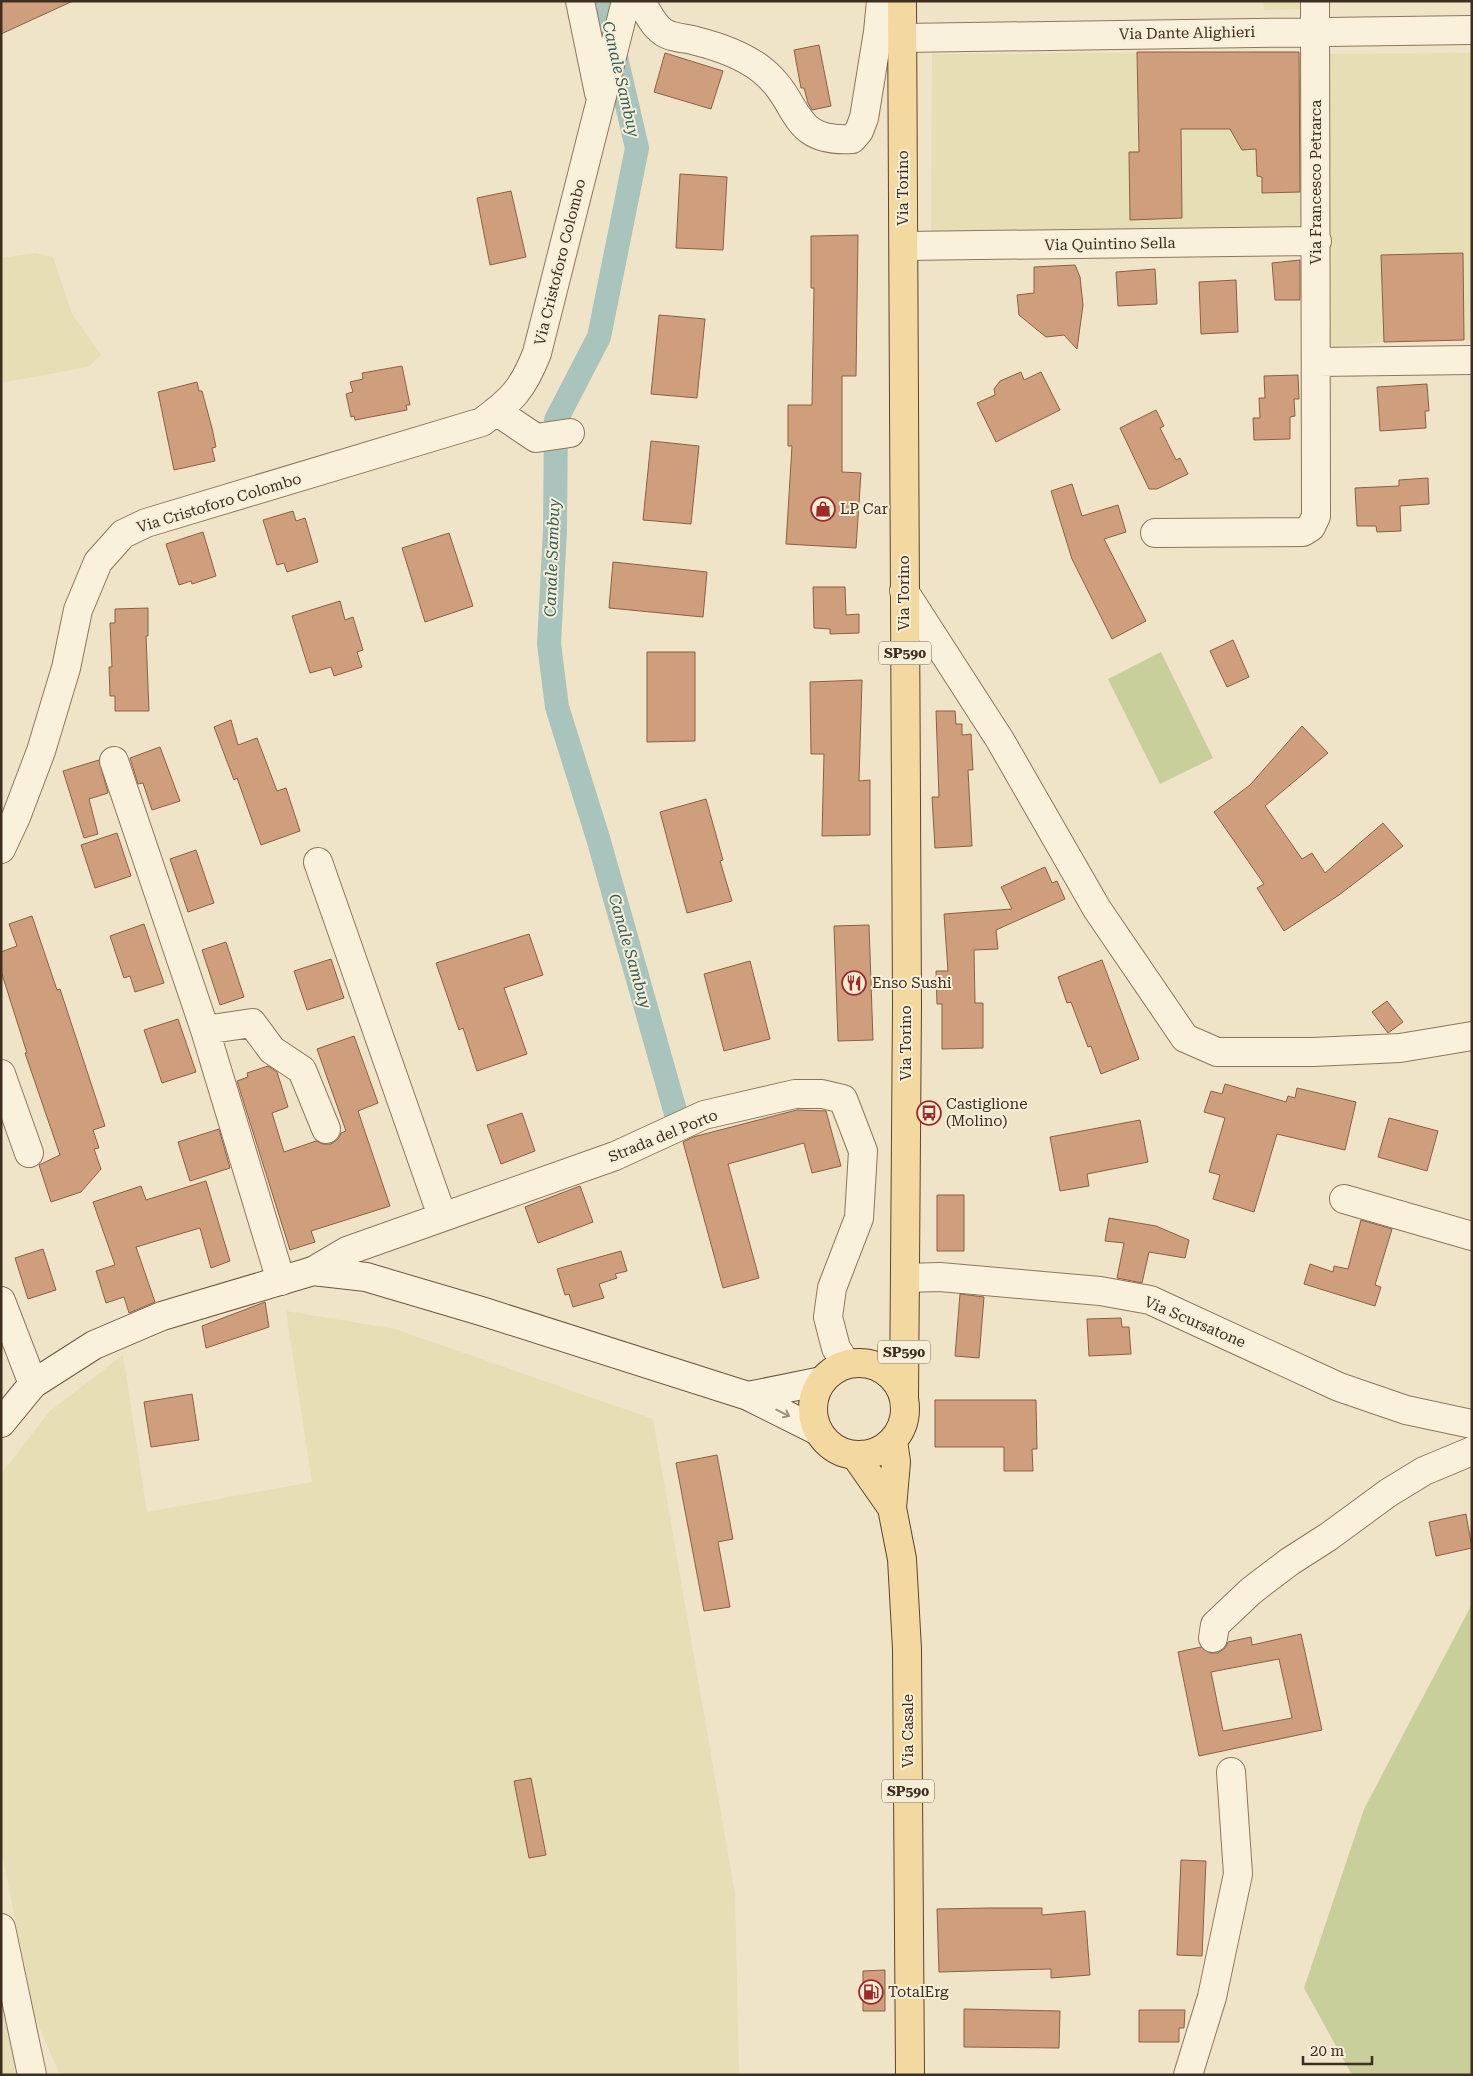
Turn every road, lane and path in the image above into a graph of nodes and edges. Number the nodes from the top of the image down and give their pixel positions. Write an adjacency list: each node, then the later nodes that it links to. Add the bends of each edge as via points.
1 (580, 1): 9 (street, Via Cristoforo Colombo)
2 (880, 1): 5 (street, via 864,118 859,132 852,139 838,140 817,136 805,128 789,100 763,71 736,54 664,33 648,15)
3 (902, 1): 8 (main road, Via Torino / SP590)
4 (1316, 1): 7 (street, Via Francesco Petrarca)
5 (630, 4): 9 (street, Via Cristoforo Colombo)
6 (1472, 30): 7 (street, Via Dante Alighieri)
7 (1316, 31): 8 (street, Via Dante Alighieri); 10 (street, Via Francesco Petrarca)
8 (902, 38): 11 (main road, Via Torino / SP590)
9 (600, 100): 14 (street, Via Cristoforo Colombo, via 537,353 528,377 510,402)
10 (1317, 241): 11 (street, Via Quintino Sella); 13 (street, Via Francesco Petrarca)
11 (904, 246): 17 (main road, Via Torino / SP590)
12 (1472, 360): 13 (street)
13 (1317, 362): 16 (street, Via Francesco Petrarca, via 1316,516 1311,527 1303,532)
14 (496, 412): 15 (street, via 536,438); 19 (street, Via Cristoforo Colombo, via 482,422 122,534 98,562 78,610 66,668 41,751)
15 (570, 433)
16 (1155, 533)
17 (904, 591): 22 (street, via 1000,740 1097,910 1185,1038 1217,1052 1313,1052 1400,1048); 30 (main road, Via Torino / SP590)
18 (114, 760): 21 (street)
19 (1, 849)
20 (318, 862): 27 (street)
21 (205, 1030): 24 (street, via 252,1023 272,1050 302,1070); 31 (street)
22 (1472, 1036)
23 (1, 1074): 25 (street)
24 (326, 1129)
25 (28, 1152)
26 (1344, 1199): 28 (street)
27 (442, 1216): 29 (street, Strada del Porto, via 347,1250); 34 (street, Strada del Porto, via 615,1156 704,1115 795,1094 843,1098 863,1152 859,1218 832,1288 828,1317 836,1348)
28 (1472, 1236)
29 (313, 1271): 31 (street); 38 (street, via 366,1277)
30 (905, 1278): 33 (main road, Via Torino / SP590); 41 (street, Via Scursatone, via 940,1277 1091,1290 1150,1300 1339,1387 1406,1410)
31 (281, 1281): 37 (street, via 162,1316 94,1345)
32 (1, 1300): 37 (street)
33 (904, 1305): 35 (main road, SP590); 39 (main road, SP590)
34 (846, 1364): 35 (main road, SP590); 36 (main road, via 832,1370)
35 (876, 1365): 39 (main road, SP590, via 899,1384)
36 (822, 1381): 38 (street); 42 (main road, via 815,1392 813,1405)
37 (33, 1384): 40 (street)
38 (748, 1396): 42 (street, one-way to 42)
39 (904, 1399): 43 (main road, SP590, via 901,1428)
40 (1, 1423)
41 (1472, 1424)
42 (818, 1431): 45 (main road, via 840,1451)
43 (893, 1440): 45 (main road, via 883,1449); 46 (main road, SP590, via 896,1462)
44 (1472, 1451): 47 (street, via 1424,1470 1289,1562 1251,1591 1215,1625)
45 (855, 1455): 46 (main road, SP590)
46 (892, 1508): 51 (main road, Via Casale / SP590, via 902,1559 908,1649)
47 (1213, 1638)
48 (1231, 1772): 52 (street, via 1238,1874 1212,1997)
49 (1, 1928): 50 (street)
50 (32, 2075)
51 (910, 2075)
52 (1188, 2075)

